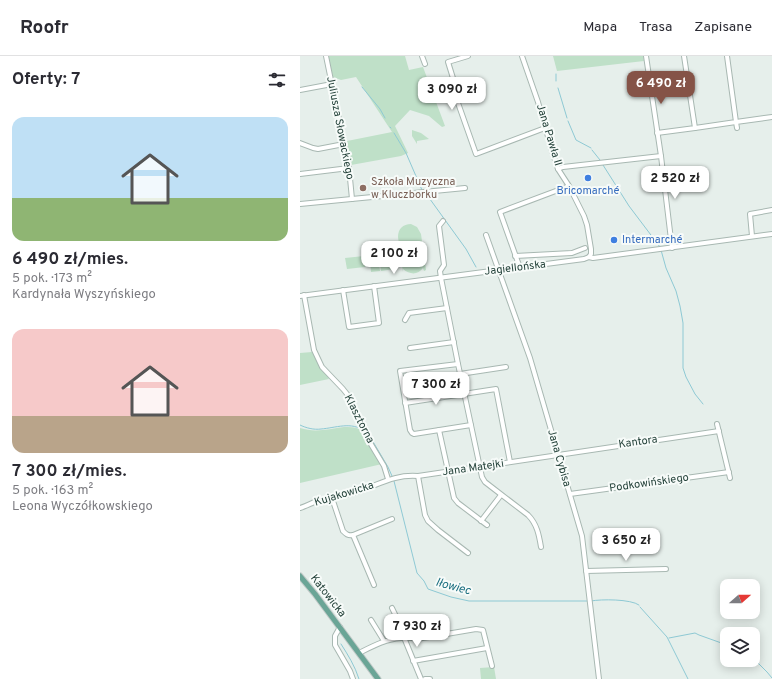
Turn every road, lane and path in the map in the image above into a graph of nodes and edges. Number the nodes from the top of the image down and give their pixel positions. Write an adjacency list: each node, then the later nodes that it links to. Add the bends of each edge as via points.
1 (326, 56): 9 (street, Juliusza Słowackiego)
2 (422, 56): 8 (street)
3 (468, 56): 13 (street, via 448,62 458,103 476,154)
4 (522, 56): 13 (street, Jana Pawła II)
5 (646, 56): 16 (street)
6 (684, 56): 14 (street)
7 (727, 56): 12 (street)
8 (425, 64)
9 (332, 84): 10 (street); 18 (street, Juliusza Słowackiego)
10 (300, 90)
11 (772, 117): 12 (street)
12 (736, 122): 14 (street); 15 (street)
13 (545, 128): 21 (street, Jana Pawła II)
14 (695, 128): 16 (street)
15 (737, 128)
16 (657, 133): 19 (street)
17 (300, 142): 18 (street, via 318,149)
18 (344, 144): 20 (street, Juliusza Słowackiego)
19 (660, 156): 21 (street); 33 (street)
20 (349, 168): 22 (street); 25 (street, Juliusza Słowackiego)
21 (558, 169): 23 (street, Jana Pawła II)
22 (300, 174)
23 (569, 186): 34 (street, via 500,212); 35 (street, Jana Pawła II, via 587,225 592,249)
24 (465, 188): 25 (street)
25 (352, 199): 26 (street)
26 (300, 204)
27 (772, 210): 31 (street, via 750,214)
28 (443, 221): 38 (street, via 439,226 444,265 440,271)
29 (772, 234): 31 (street, Jagiellońska)
30 (486, 235): 37 (street, Jana Cybisa)
31 (752, 236): 33 (street, Jagiellońska)
32 (585, 248): 34 (street, via 572,253)
33 (672, 248): 35 (street, Jagiellońska)
34 (516, 256): 36 (street)
35 (589, 257): 36 (street, Jagiellońska, via 584,260)
36 (520, 268): 37 (street, Jagiellońska)
37 (499, 270): 38 (street, Jagiellońska); 55 (street, Jana Cybisa, via 530,358)
38 (441, 278): 39 (street, Jagiellońska); 42 (street)
39 (374, 286): 40 (street, Jagiellońska); 40 (street, via 379,323 349,327)
40 (343, 290): 41 (street, Jagiellońska)
41 (302, 295): 62 (street, Klasztorna, via 314,350 322,367 347,394 384,466)
42 (447, 308): 43 (street, via 409,313); 44 (street)
43 (405, 320)
44 (454, 342): 45 (street); 46 (street)
45 (410, 348)
46 (458, 364): 48 (street); 50 (street, via 400,372)
47 (506, 368): 48 (street)
48 (460, 374): 49 (street)
49 (464, 394): 50 (street); 52 (street); 56 (street, via 496,389)
50 (405, 403): 53 (street, via 412,433)
51 (717, 424): 54 (street)
52 (471, 425): 53 (street); 57 (street)
53 (439, 430): 58 (street)
54 (719, 431): 55 (street, Kantora); 59 (street)
55 (558, 454): 56 (street, Jana Matejki); 64 (street, Jana Cybisa)
56 (510, 462): 57 (street, Jana Matejki)
57 (480, 467): 58 (street, Jana Matejki); 63 (street, via 485,482)
58 (448, 471): 60 (street, Jana Matejki); 68 (street, via 454,498)
59 (729, 472): 61 (street); 64 (street, Podkowińskiego)
60 (418, 476): 62 (street, Jana Matejki); 72 (street, via 428,521)
61 (730, 478)
62 (388, 479): 65 (street, Kujakowicka)
63 (501, 494): 68 (street); 71 (street, via 533,521)
64 (570, 494): 74 (street, Jana Cybisa, via 582,536)
65 (332, 498): 66 (street, Kujakowicka); 70 (street, via 343,531 350,536)
66 (300, 508)
67 (392, 520): 70 (street)
68 (481, 521): 69 (street)
69 (487, 525)
70 (353, 535): 76 (street)
71 (542, 547)
72 (468, 553)
73 (666, 569): 74 (street)
74 (586, 571): 91 (street, Jana Cybisa)
75 (300, 576): 79 (main road, Katowicka)
76 (374, 585)
77 (392, 608): 80 (street)
78 (371, 620): 81 (street)
79 (340, 627): 83 (main road, Katowicka); 86 (street, Katowicka, via 335,636 335,645)
80 (405, 638): 81 (street); 82 (street, via 417,639 476,628 482,630); 84 (street)
81 (384, 641): 83 (street)
82 (487, 648): 84 (street); 85 (street)
83 (359, 653): 87 (main road, Katowicka)
84 (413, 661): 88 (street)
85 (492, 666)
86 (353, 679)
87 (378, 679)
88 (420, 679)
89 (426, 679): 90 (street)
90 (430, 679)
91 (598, 679)

